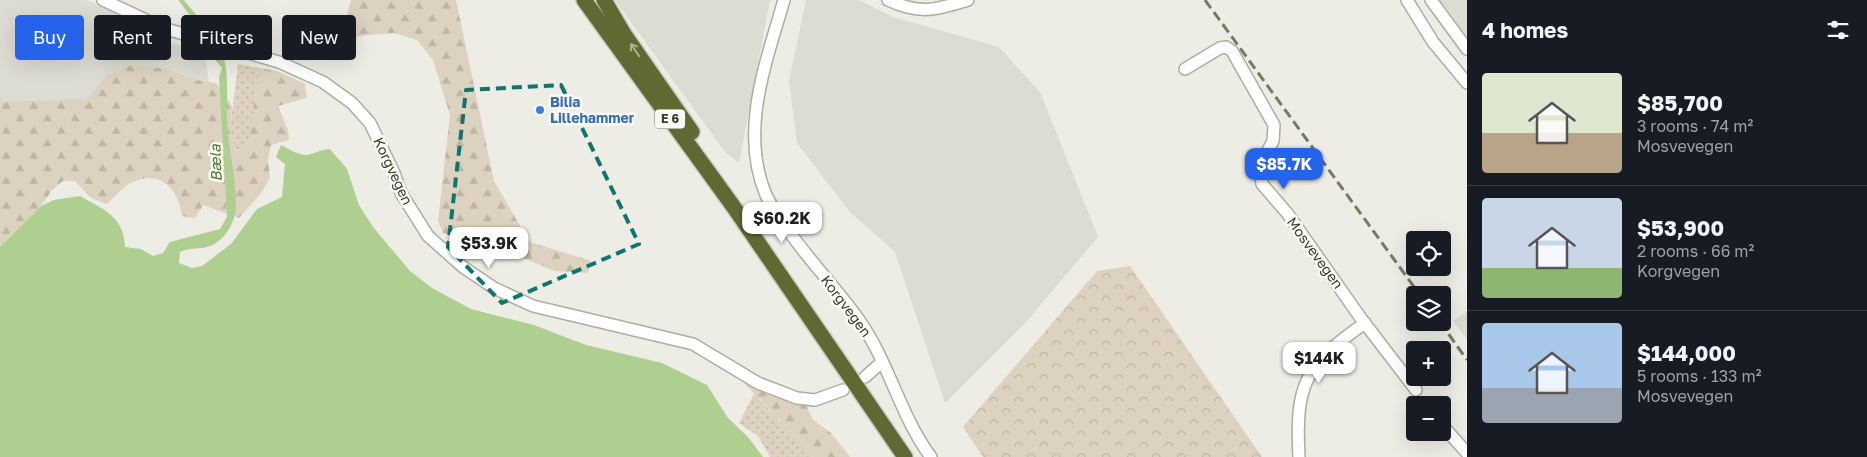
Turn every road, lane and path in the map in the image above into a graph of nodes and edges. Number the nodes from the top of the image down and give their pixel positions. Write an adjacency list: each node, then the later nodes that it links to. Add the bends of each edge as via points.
1 (103, 0): 16 (street, Korgvegen, via 163,28 280,62 323,82 352,103 370,123 401,193 428,236 463,267 494,288 533,306 694,344 758,383 797,398 815,400)
2 (584, 0): 12 (highway, E 6)
3 (604, 0): 12 (highway, one-way to 3, via 736,196)
4 (784, 0): 14 (street, Korgvegen, via 756,107 753,141 759,174 767,197 791,234 859,320)
5 (888, 0): 6 (street, via 928,11)
6 (968, 0)
7 (1407, 0): 11 (street, via 1433,42)
8 (1431, 0): 9 (street)
9 (1467, 50)
10 (1185, 69): 13 (street, Mosvevegen, via 1220,48 1232,51 1274,125 1273,141 1260,165 1262,184 1297,227)
11 (1467, 83)
12 (755, 238): 20 (highway, E 6)
13 (1364, 323): 17 (street, Mosvevegen); 22 (street, via 1330,348 1311,370 1299,401)
14 (882, 362): 15 (street); 21 (street, Korgvegen, via 919,441)
15 (866, 377)
16 (843, 390)
17 (1416, 390)
18 (1451, 434): 19 (street)
19 (1467, 453)
20 (905, 457)
21 (932, 457)
22 (1299, 457)

